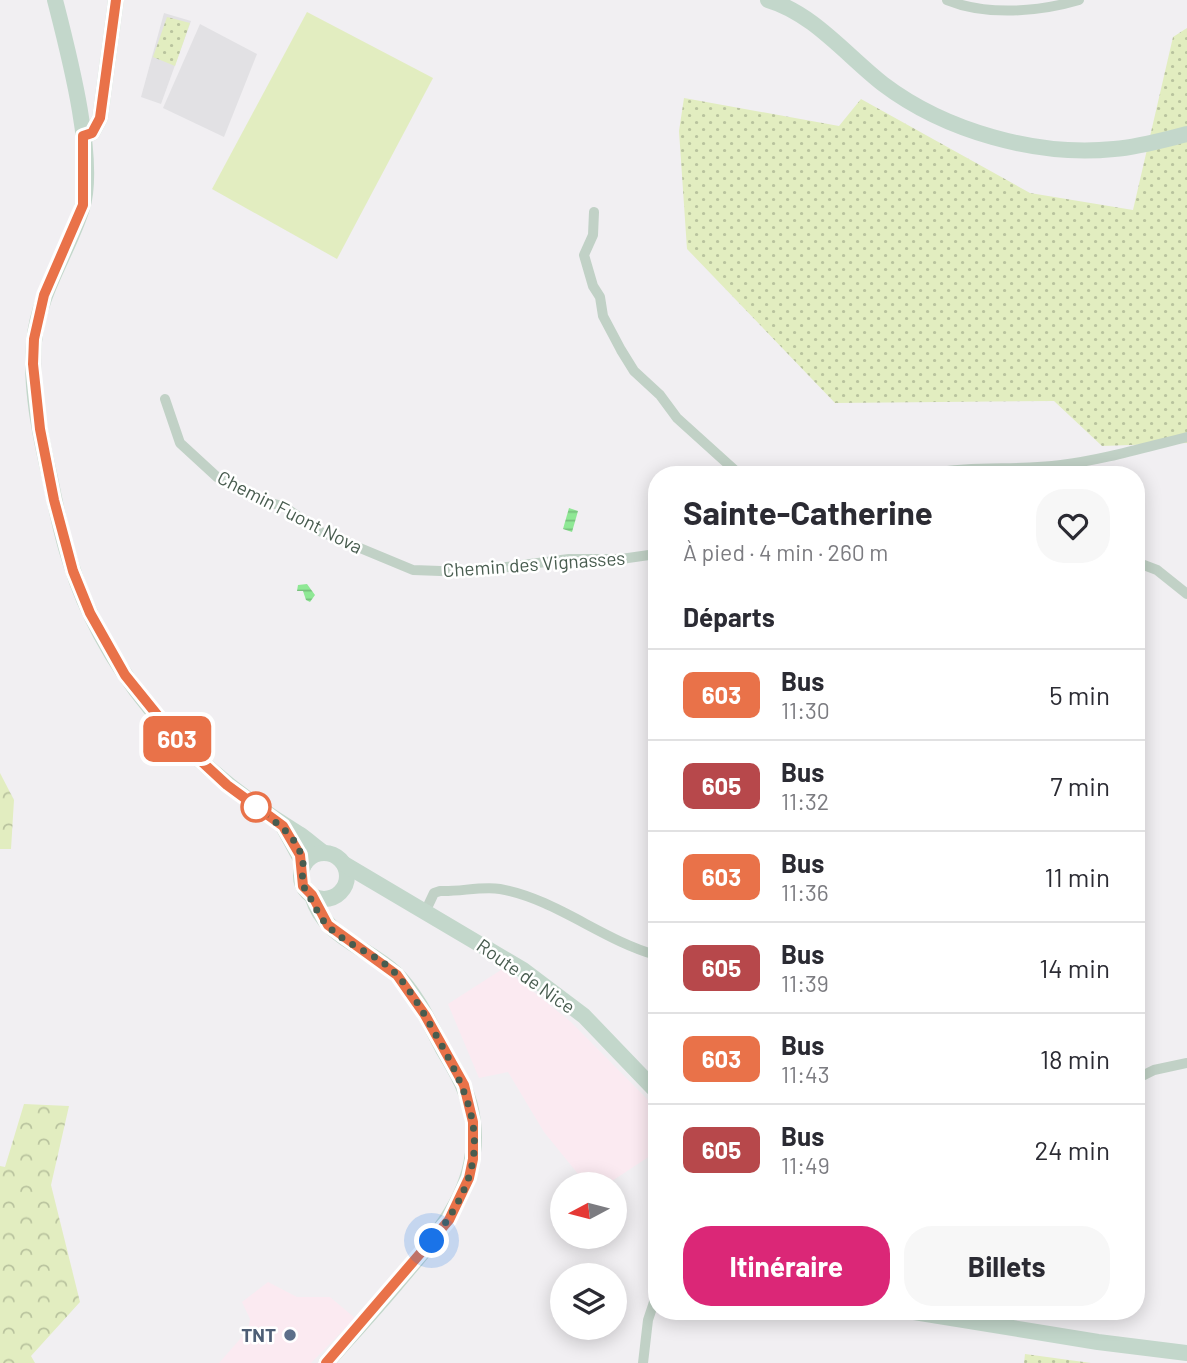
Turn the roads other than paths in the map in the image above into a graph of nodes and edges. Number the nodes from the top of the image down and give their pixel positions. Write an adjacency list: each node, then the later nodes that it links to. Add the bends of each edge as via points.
1 (55, 0): 7 (main road)
2 (116, 0): 7 (main road, via 100,118 92,133)
3 (768, 0): 6 (main road, via 799,14 918,108 967,127 1077,150 1114,149)
4 (947, 0): 5 (street, via 965,8 993,10)
5 (1079, 0)
6 (1187, 134)
7 (83, 136): 17 (main road, via 83,205 44,295 34,339 33,377 41,437 62,534 90,613 149,706 191,754)
8 (594, 212): 11 (street, via 593,235 584,255 603,316 621,350 677,418)
9 (165, 399): 15 (street, Chemin Fuont Nova, via 180,443 217,477 283,506 319,531)
10 (1187, 437): 12 (street)
11 (730, 466)
12 (1054, 466)
13 (648, 555): 15 (street, Chemin des Vignasses, via 569,559 468,572)
14 (1145, 565): 16 (street)
15 (413, 570)
16 (1187, 594)
17 (283, 826): 18 (main road); 20 (main road)
18 (324, 853): 19 (main road); 20 (main road, via 312,856)
19 (344, 864): 21 (main road, Route de Nice); 22 (main road)
20 (304, 865): 23 (main road, via 303,886)
21 (377, 884): 22 (main road); 25 (main road, Route de Nice)
22 (344, 886): 24 (main road)
23 (312, 895): 24 (main road); 26 (main road, via 321,916)
24 (331, 898): 26 (main road)
25 (426, 910): 27 (street, via 434,893 440,891 499,889 541,902 627,947); 30 (main road, Route de Nice, via 523,970 584,1016)
26 (338, 934): 34 (main road, via 397,975 411,994 464,1085 474,1140 469,1178 449,1220)
27 (648, 953)
28 (1187, 1063): 29 (street)
29 (1145, 1074)
30 (648, 1083)
31 (648, 1320): 35 (street)
32 (963, 1320): 33 (main road)
33 (1187, 1353)
34 (326, 1363)
35 (643, 1363)

